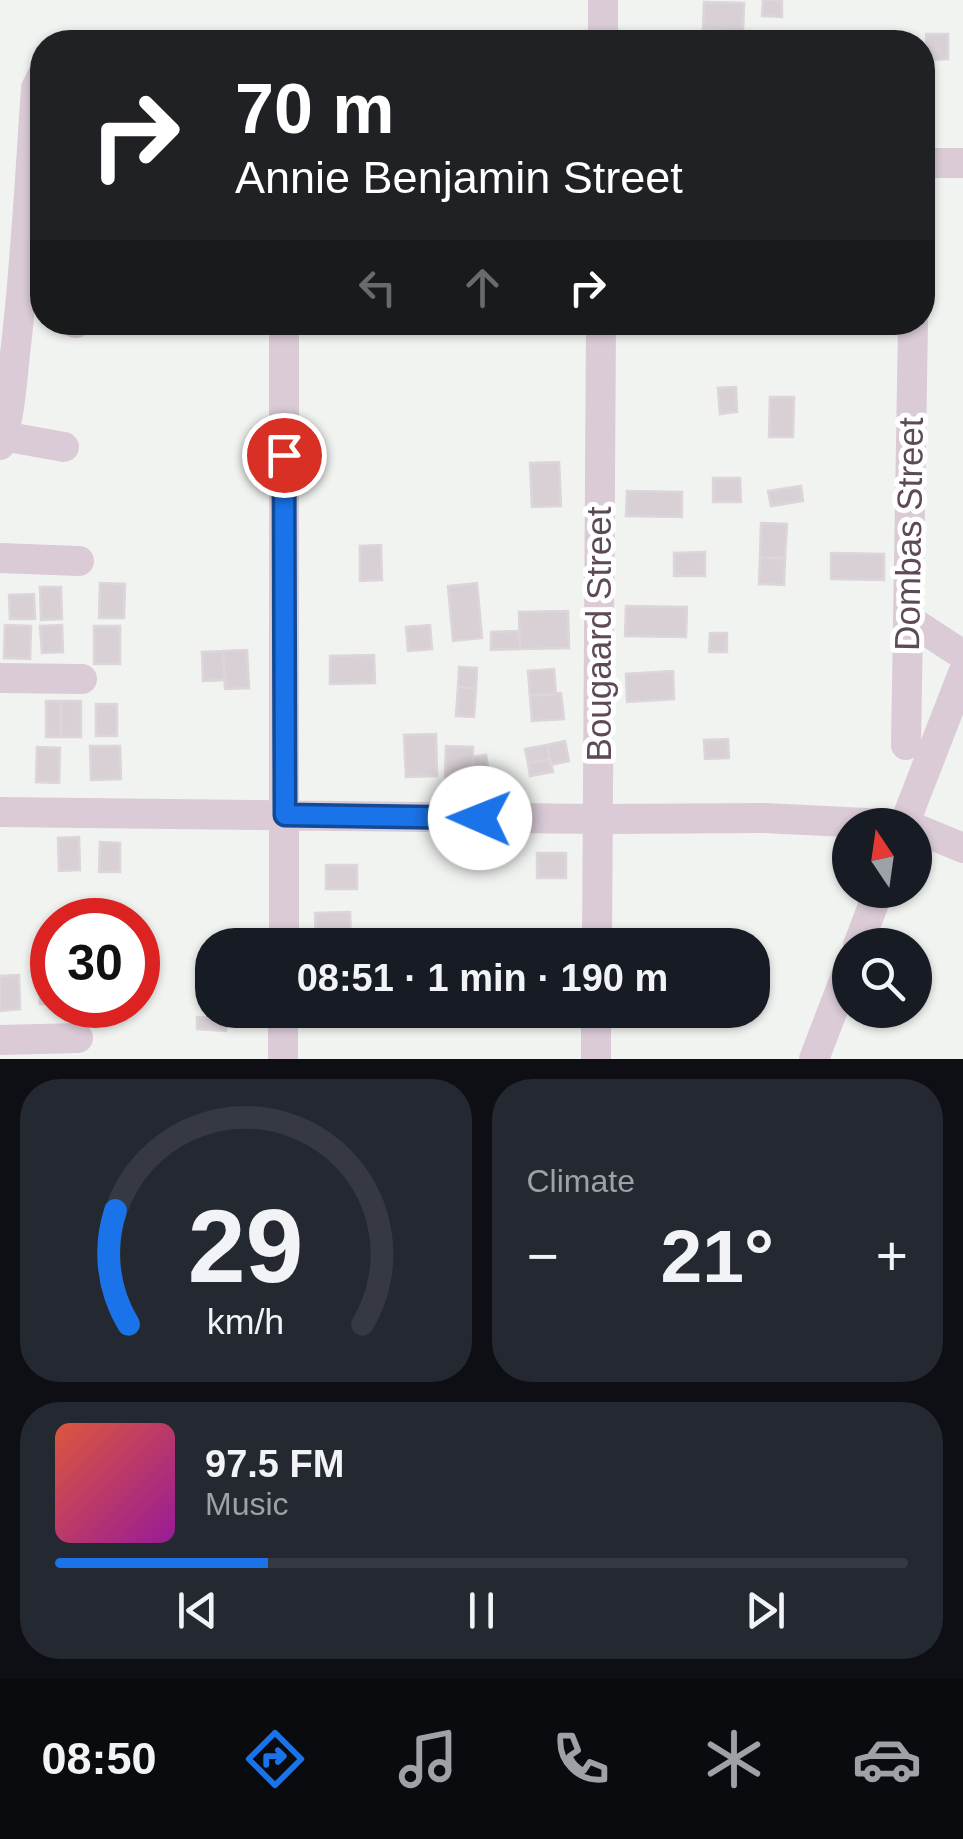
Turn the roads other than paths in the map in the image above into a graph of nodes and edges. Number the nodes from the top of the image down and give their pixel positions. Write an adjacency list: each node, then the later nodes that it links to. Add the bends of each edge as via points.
1 (603, 0): 2 (street)
2 (602, 30)
3 (935, 163): 4 (street)
4 (963, 163)
5 (30, 317): 9 (street)
6 (284, 335): 21 (street)
7 (601, 335): 22 (street, Bougaard Street)
8 (913, 335): 13 (street, Dombas Street)
9 (2, 440): 10 (street)
10 (64, 447)
11 (0, 558): 12 (street)
12 (80, 561)
13 (908, 619): 14 (street); 18 (street, Dombas Street)
14 (963, 655)
15 (963, 673): 19 (street)
16 (0, 678): 17 (street)
17 (82, 679)
18 (906, 745)
19 (911, 808)
20 (0, 812): 21 (street)
21 (285, 815): 22 (street); 26 (street)
22 (598, 819): 23 (street); 27 (street, Bougaard Street)
23 (832, 821)
24 (932, 835): 25 (street)
25 (963, 848)
26 (284, 928)
27 (597, 928)
28 (832, 1012): 35 (street)
29 (283, 1028): 33 (street)
30 (596, 1028): 34 (street)
31 (78, 1038): 32 (street)
32 (0, 1040)
33 (283, 1059)
34 (596, 1059)
35 (814, 1059)

